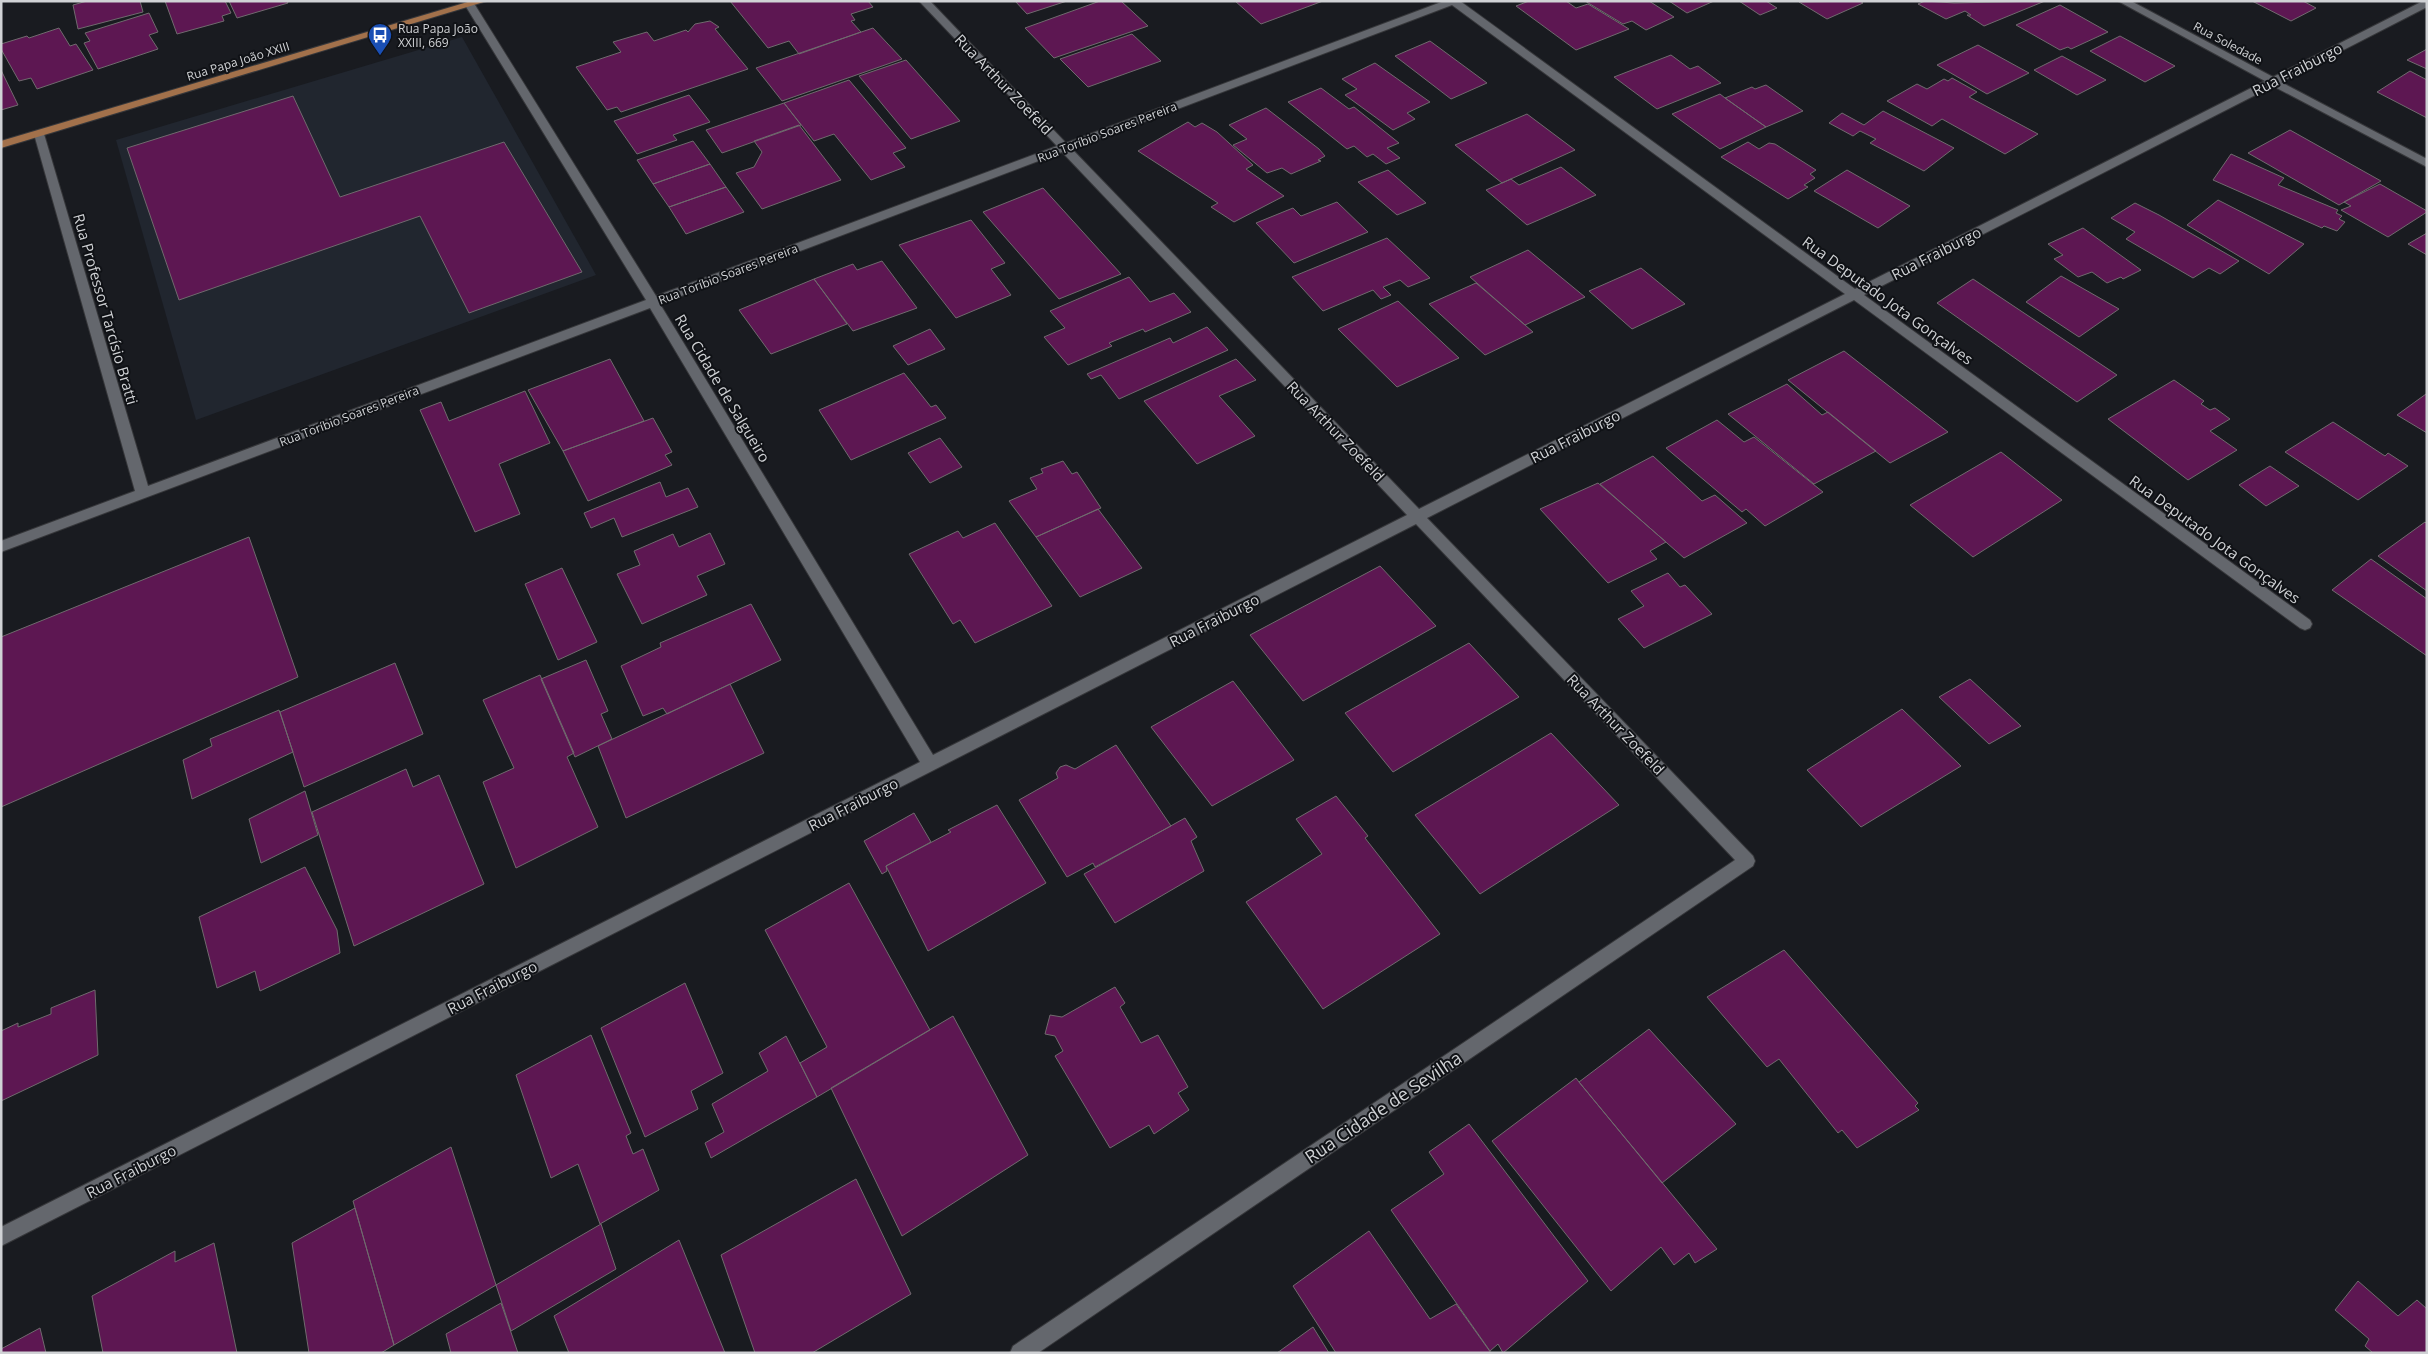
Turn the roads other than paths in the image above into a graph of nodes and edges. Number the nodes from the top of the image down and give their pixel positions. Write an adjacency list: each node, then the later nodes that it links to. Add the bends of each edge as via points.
1 (482, 1): 6 (main road, Rua Papa João XXIII)
2 (924, 1): 10 (street, Rua Arthur Zoefeld)
3 (1453, 1): 10 (street, Rua Toríbio Soares Pereira); 12 (street, Rua Deputado Jota Gonçalves)
4 (2123, 1): 7 (street, Rua Soledade)
5 (2427, 3): 7 (street, Rua Fraiburgo)
6 (470, 5): 8 (main road, Rua Papa João XXIII); 13 (street, Rua Cidade de Salgueiro)
7 (2272, 81): 11 (street, Rua Soledade); 12 (street, Rua Fraiburgo)
8 (39, 134): 9 (main road, Rua Papa João XXIII); 14 (street, Rua Professor Tarcísio Bratti)
9 (1, 145)
10 (1064, 148): 13 (street, Rua Toríbio Soares Pereira); 15 (street, Rua Arthur Zoefeld)
11 (2427, 164)
12 (1853, 295): 15 (street, Rua Fraiburgo); 17 (street, Rua Deputado Jota Gonçalves)
13 (653, 302): 14 (street, Rua Toríbio Soares Pereira); 18 (street, Rua Cidade de Salgueiro)
14 (143, 494): 16 (street, Rua Toríbio Soares Pereira)
15 (1418, 516): 18 (street, Rua Fraiburgo); 19 (street, Rua Arthur Zoefeld)
16 (1, 547)
17 (2304, 624)
18 (930, 764): 20 (street, Rua Fraiburgo)
19 (1747, 861): 21 (street, Rua Cidade de Sevilha)
20 (1, 1237)
21 (1020, 1353)

